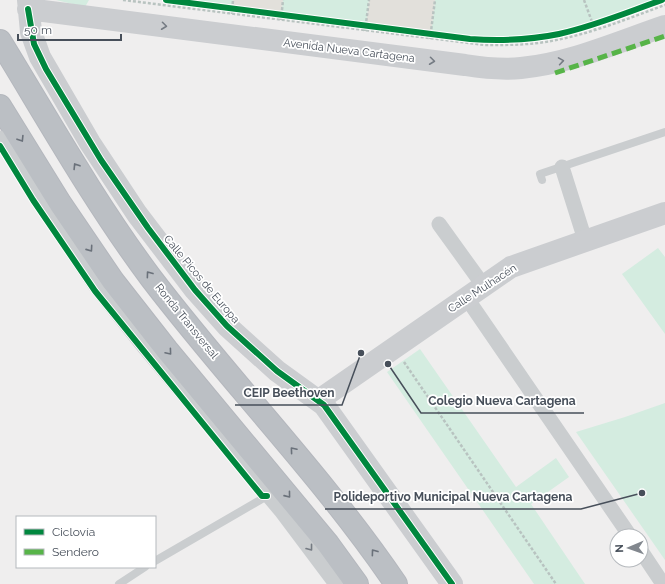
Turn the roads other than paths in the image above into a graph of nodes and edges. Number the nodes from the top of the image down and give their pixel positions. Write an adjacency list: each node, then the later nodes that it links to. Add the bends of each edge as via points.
1 (98, 0): 3 (street, via 107,14)
2 (28, 5): 3 (street, Avenida Nueva Cartagena); 15 (street, Calle Picos de Europa, via 34,44 46,69 101,160 148,228 227,326 277,371)
3 (121, 10): 4 (street, Avenida Nueva Cartagena, one-way to 4, via 505,69 568,59)
4 (665, 26)
5 (0, 41): 24 (highway, Ronda Transversal, one-way to 5, via 332,496 182,316 125,242)
6 (0, 106): 23 (highway, one-way to 23, via 79,233 113,281 323,538)
7 (665, 132): 9 (lane)
8 (0, 138): 16 (street, via 95,286)
9 (562, 167): 10 (lane, via 540,174); 13 (street)
10 (542, 180)
11 (665, 213): 13 (street, Calle Mulhacén)
12 (439, 224): 14 (street)
13 (586, 240): 14 (street, Calle Mulhacén, via 516,265)
14 (474, 291): 15 (street, Calle Mulhacén); 17 (street)
15 (319, 400): 25 (street, Calle Picos de Europa)
16 (267, 496): 18 (lane); 22 (street, one-way to 22)
17 (625, 528)
18 (156, 560)
19 (649, 564): 26 (street)
20 (143, 568): 21 (lane)
21 (119, 584)
22 (336, 584)
23 (357, 584)
24 (396, 584)
25 (452, 584)
26 (663, 584)

